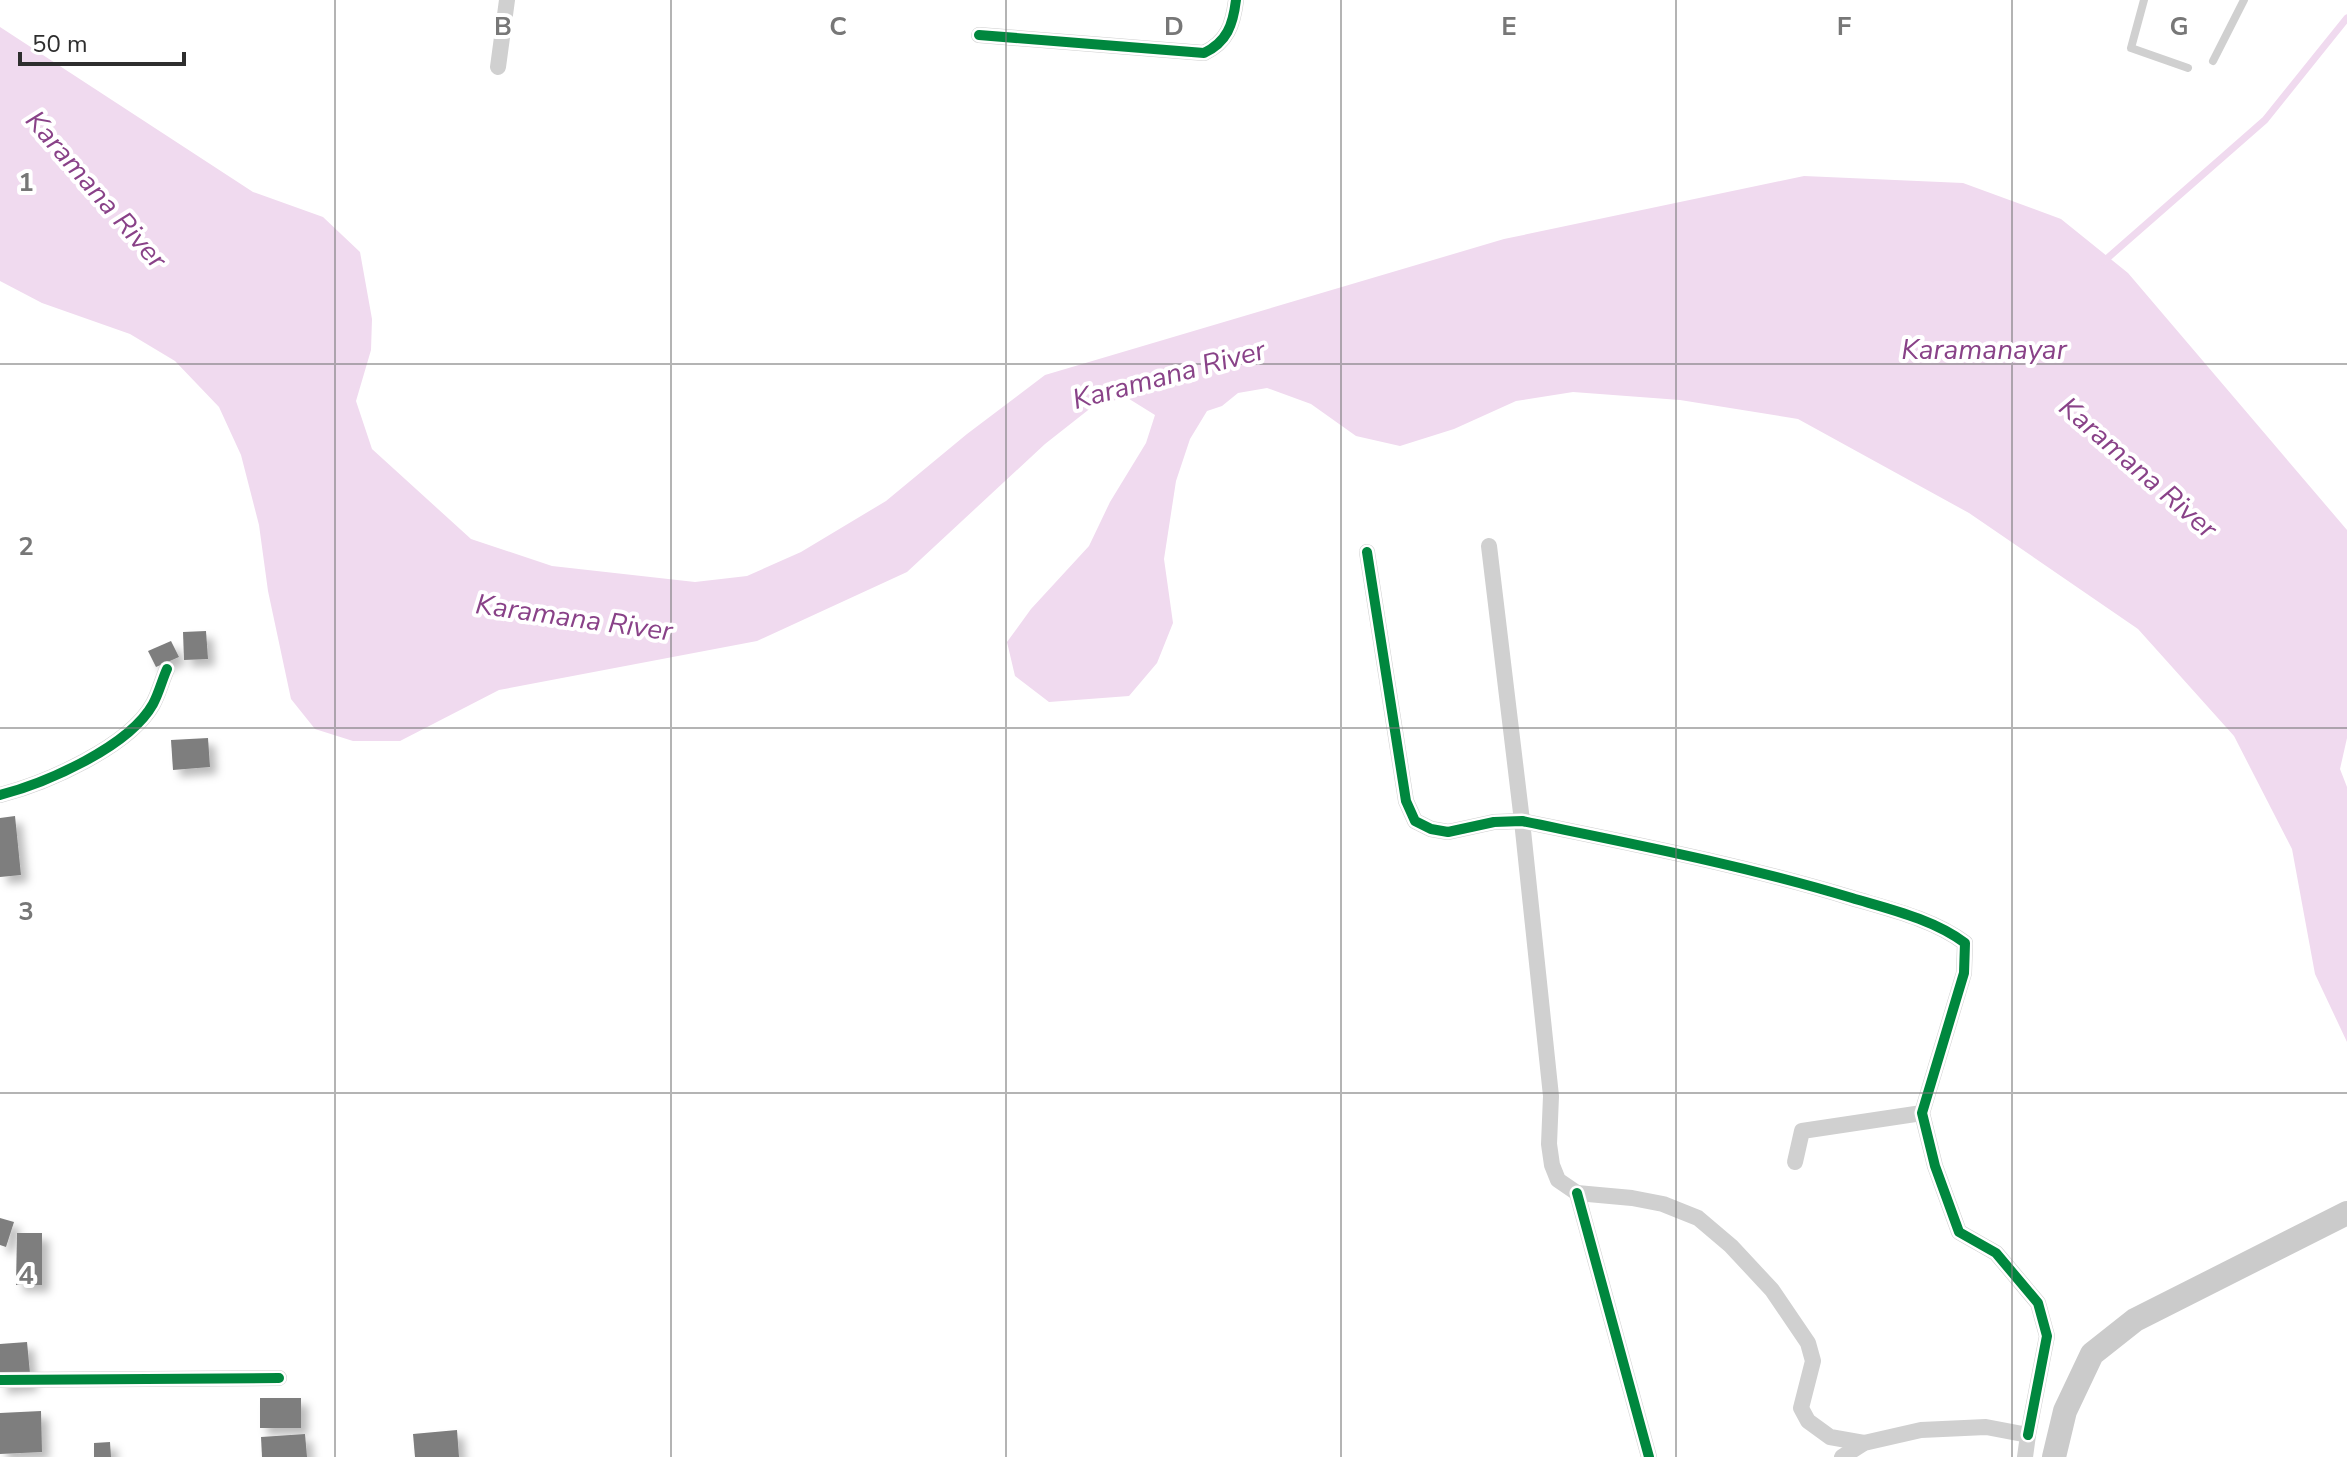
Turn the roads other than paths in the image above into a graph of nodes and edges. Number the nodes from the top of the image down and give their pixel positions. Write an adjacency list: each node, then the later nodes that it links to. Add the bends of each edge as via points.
1 (507, 0): 7 (street)
2 (1236, 0): 5 (street, via 1228,33 1219,46 1204,53)
3 (2144, 0): 8 (lane, via 2131,48)
4 (2244, 0): 6 (lane)
5 (979, 35)
6 (2213, 61)
7 (498, 67)
8 (2188, 68)
9 (1489, 546): 13 (street)
10 (1367, 552): 13 (street, via 1406,801 1415,821 1448,832)
11 (167, 669): 12 (street, via 152,705 132,730 71,769)
12 (0, 795)
13 (1522, 821): 14 (street, via 1775,874 1948,931 1965,943 1964,973); 16 (street, via 1551,1096 1552,1165 1558,1180)
14 (1922, 1113): 15 (street, via 1802,1131); 20 (street, via 1959,1232 1996,1253 2038,1303 2047,1336)
15 (1795, 1162)
16 (1577, 1193): 21 (street, via 1663,1204 1698,1218 1731,1246 1772,1290 1808,1343 1813,1361 1801,1408 1808,1421 1830,1437); 22 (street)
17 (2347, 1213): 25 (street, via 2135,1320 2092,1354 2065,1411)
18 (279, 1378): 19 (street)
19 (0, 1380)
20 (2028, 1435): 21 (street, via 1986,1427); 24 (street)
21 (1864, 1443): 23 (street)
22 (1649, 1457)
23 (1842, 1457)
24 (2025, 1457)
25 (2054, 1457)

